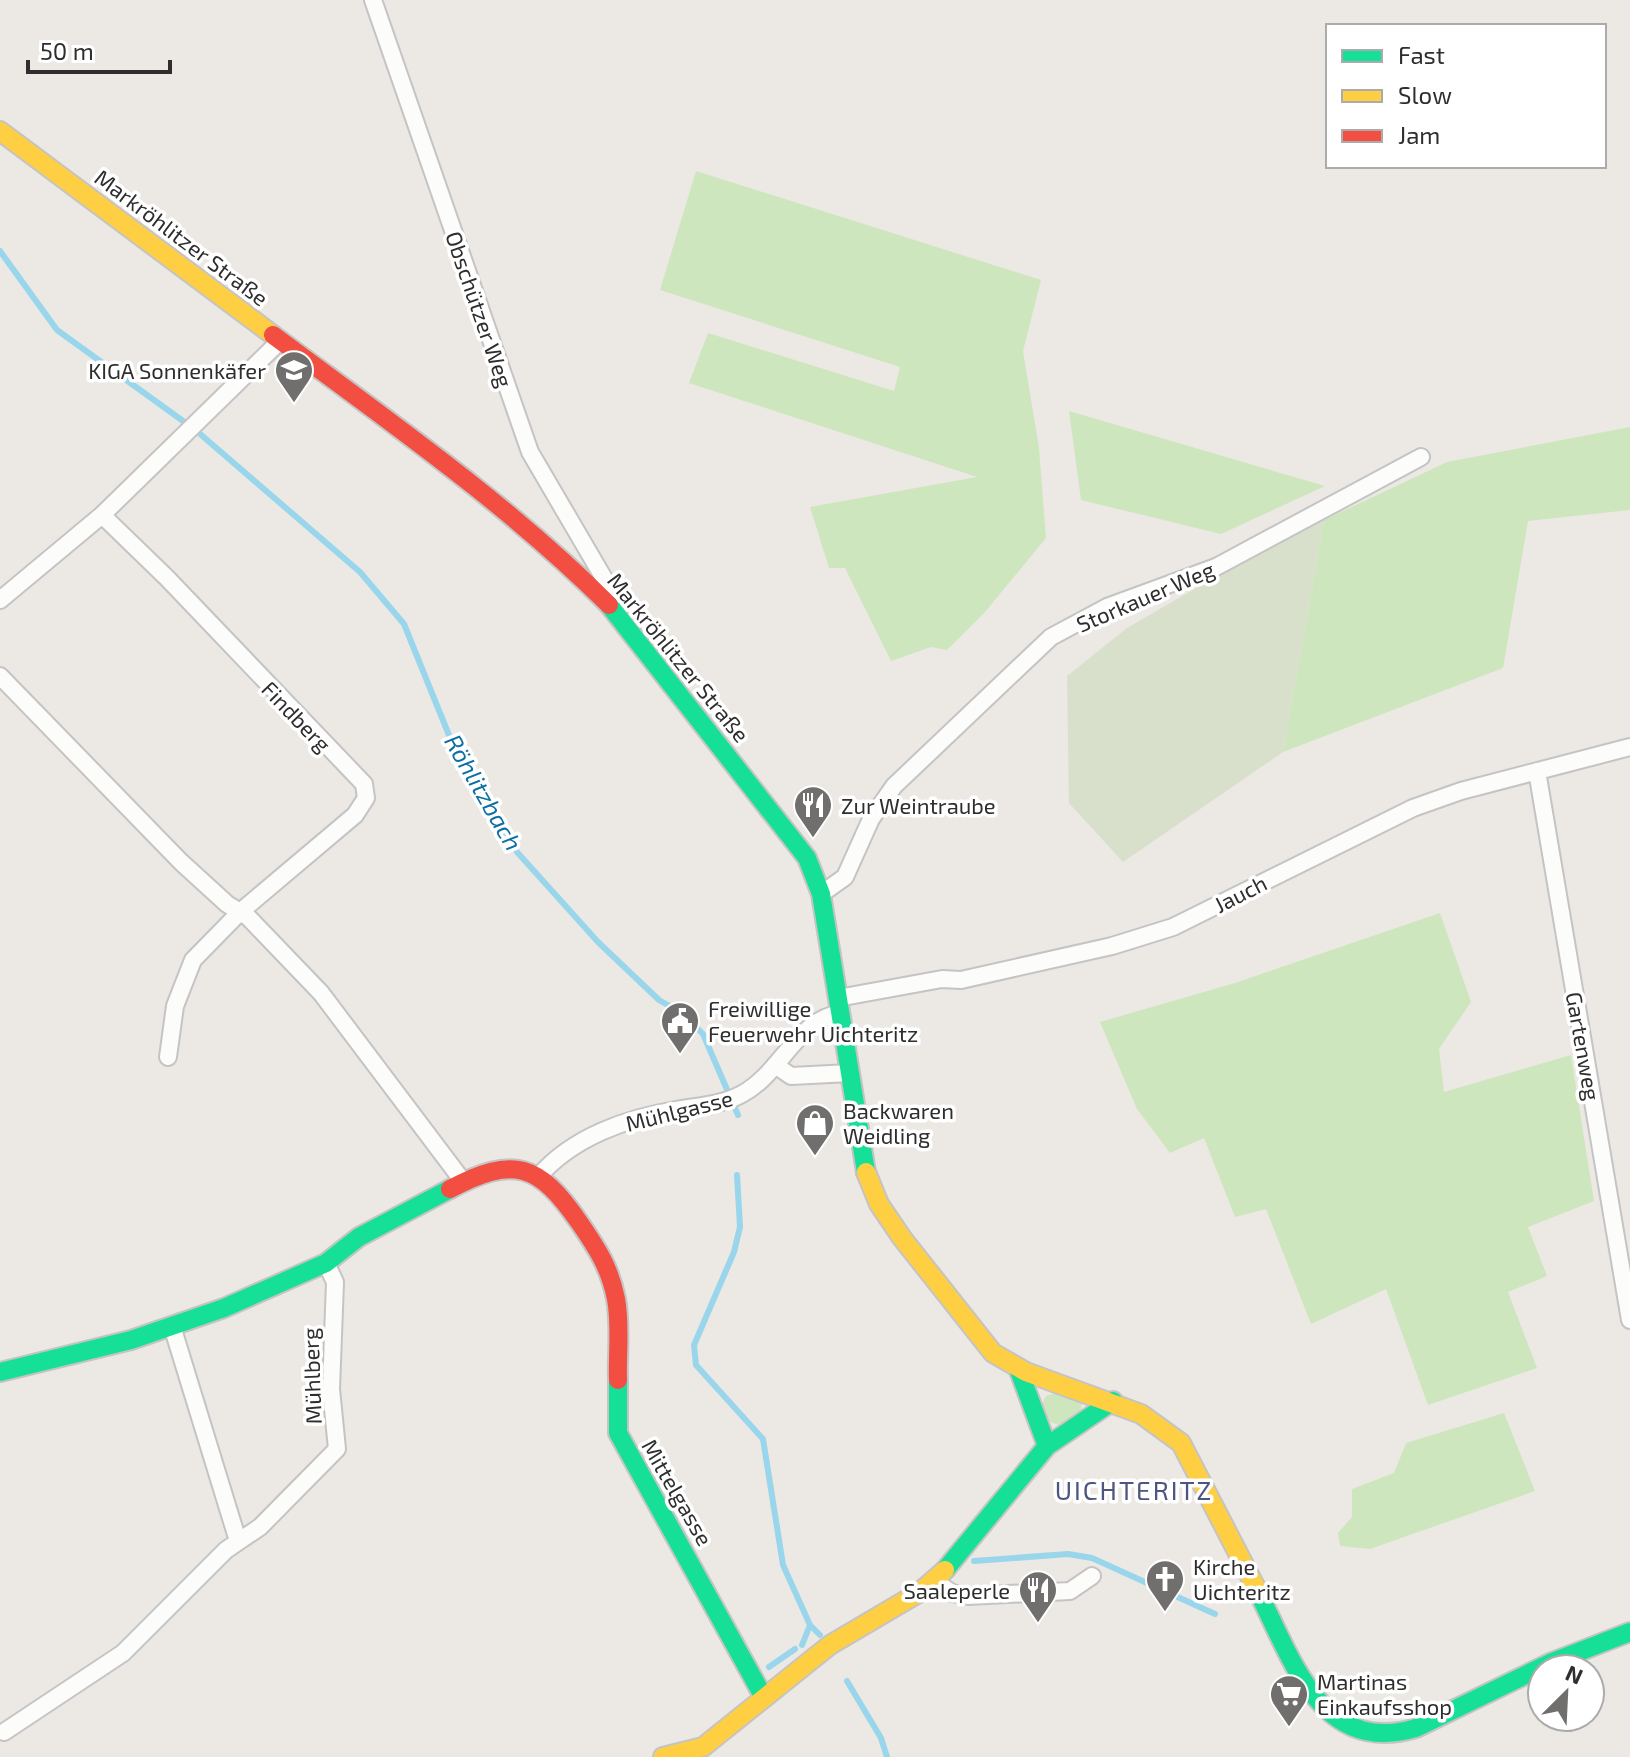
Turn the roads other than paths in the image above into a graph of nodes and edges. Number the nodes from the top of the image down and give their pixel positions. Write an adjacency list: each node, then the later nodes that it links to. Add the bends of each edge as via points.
1 (373, 0): 7 (street, Obschützer Weg, via 530,452 610,590)
2 (0, 131): 3 (main road, Markröhlitzer Straße)
3 (281, 340): 5 (street); 7 (main road, Markröhlitzer Straße, via 496,505)
4 (1421, 457): 11 (street, Storkauer Weg, via 1216,567 1107,607 1051,637 894,786 871,819 845,877)
5 (102, 515): 6 (street); 12 (street, Findberg, via 364,784 366,798 355,815)
6 (0, 600)
7 (611, 607): 11 (main road, Markröhlitzer Straße, via 779,817 807,858)
8 (0, 676): 12 (street, via 181,862)
9 (1630, 747): 10 (street, Jauch)
10 (1537, 771): 13 (street, Jauch, via 1413,808 1173,927 1112,946 961,980 942,979); 20 (street, Gartenweg)
11 (821, 894): 13 (main road, Markröhlitzer Straße)
12 (240, 912): 14 (street, via 189,966 175,1006); 18 (street, via 321,993)
13 (839, 1006): 15 (street, Mühlgasse, via 814,1023); 16 (main road, Markröhlitzer Straße)
14 (168, 1057)
15 (775, 1065): 16 (street, via 791,1076); 17 (street, Mühlgasse, via 742,1095 725,1102 623,1121 550,1164)
16 (850, 1073): 22 (main road, Markröhlitzer Straße, via 864,1164 880,1206 987,1350)
17 (539, 1176): 18 (main road, via 504,1168); 30 (main road, Mittelgasse, via 557,1190 606,1261 617,1303 618,1433)
18 (462, 1180): 19 (main road, via 359,1237)
19 (326, 1263): 21 (main road); 26 (street, Mühlberg, via 335,1282 331,1389 337,1449 260,1527)
20 (1630, 1320)
21 (172, 1326): 23 (main road); 26 (street)
22 (1018, 1368): 24 (main road, Markröhlitzer Straße); 25 (main road)
23 (0, 1372)
24 (1113, 1401): 25 (main road); 29 (main road, Markröhlitzer Straße, via 1181,1443 1311,1695 1330,1720 1353,1733 1381,1737 1405,1732 1548,1662)
25 (1047, 1446): 28 (main road)
26 (238, 1541): 31 (street, Mühlberg, via 123,1653)
27 (1092, 1576): 28 (street, via 1070,1591 968,1596)
28 (934, 1581): 30 (main road, via 900,1606 854,1628)
29 (1630, 1632)
30 (763, 1696): 32 (main road, via 703,1747)
31 (4, 1732)
32 (663, 1757)

